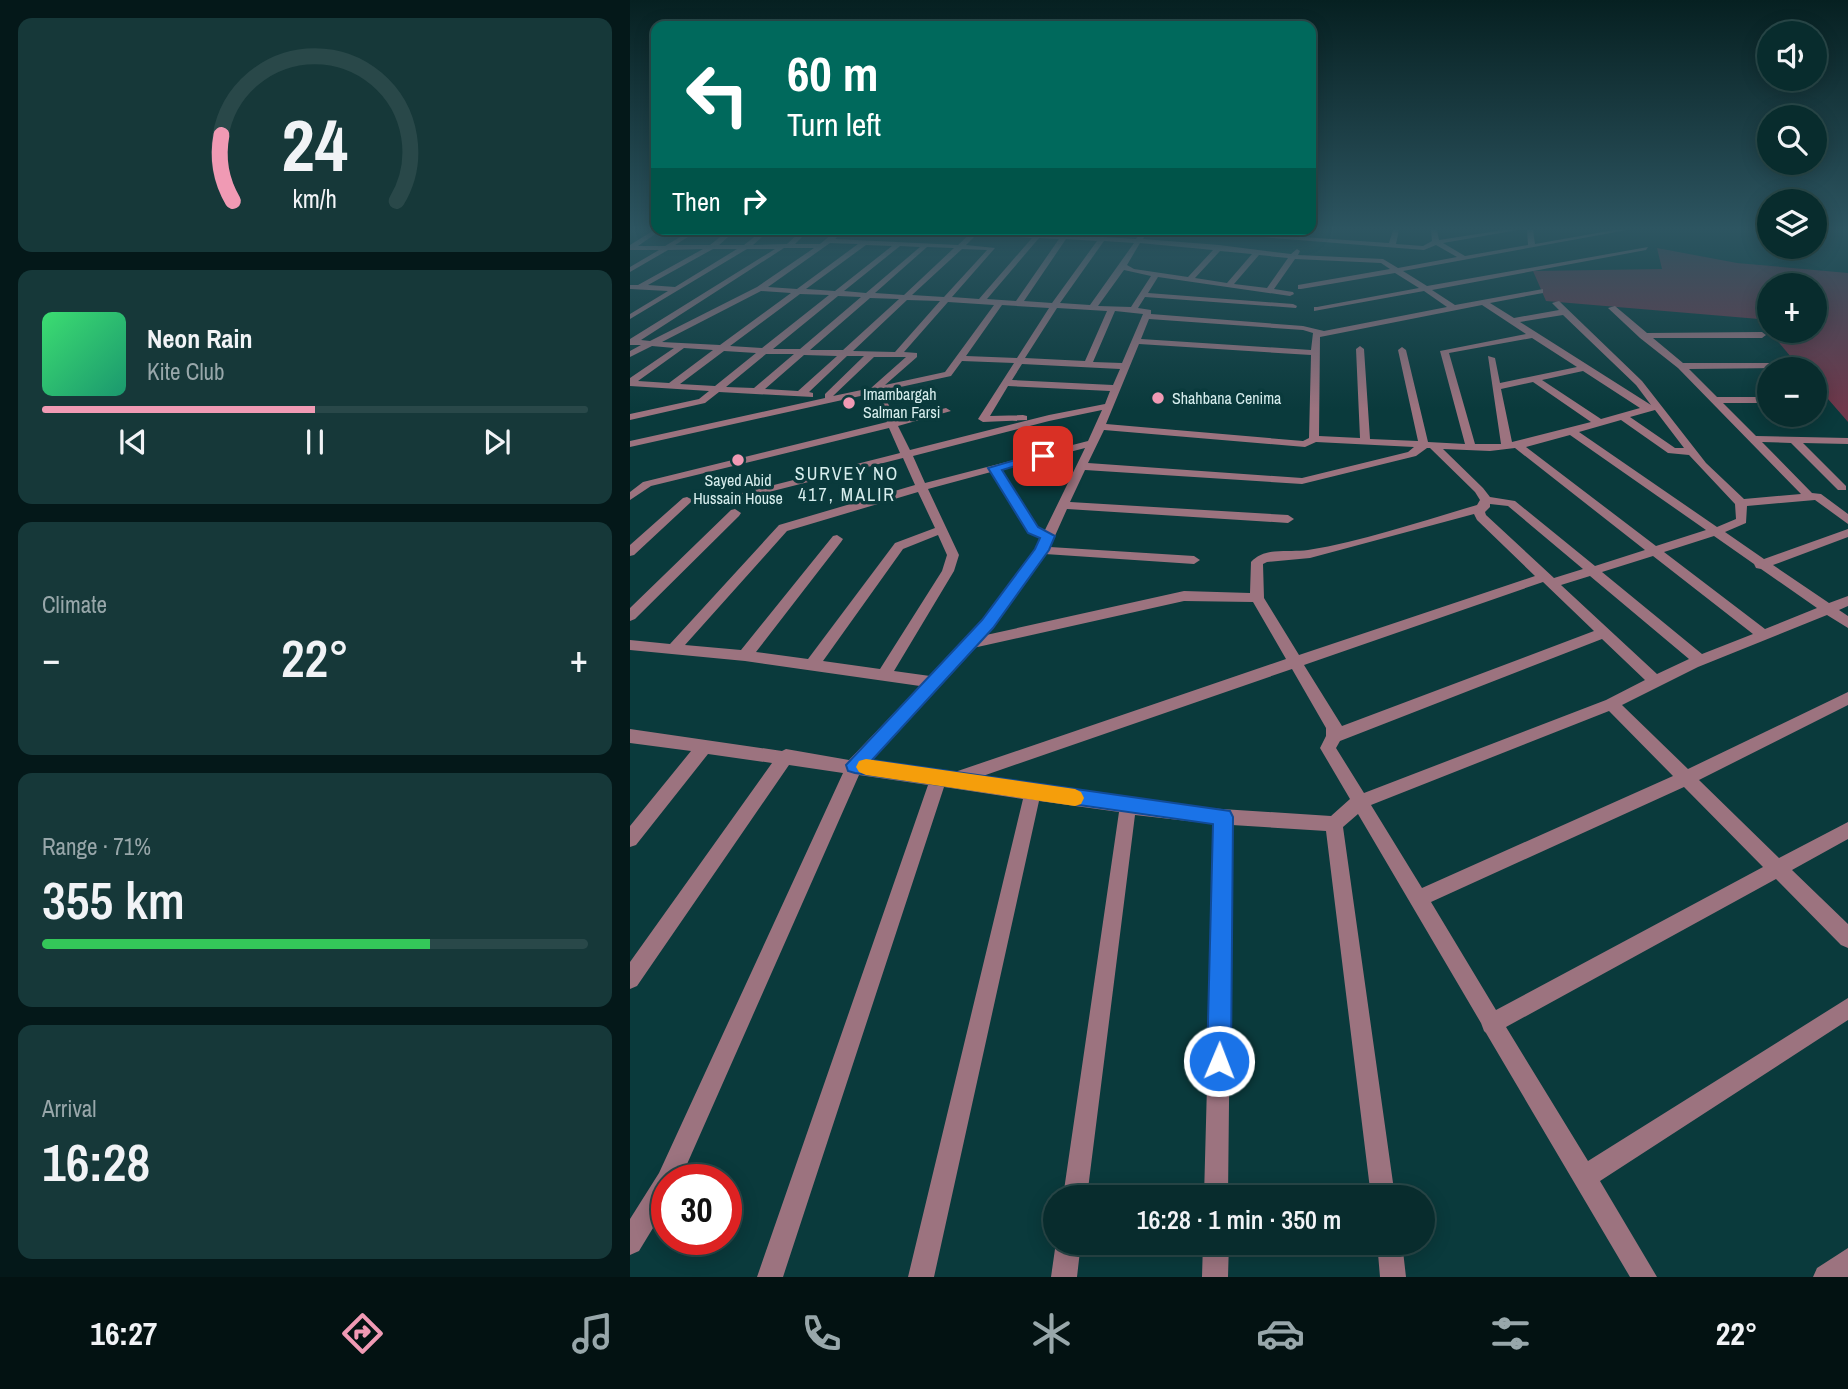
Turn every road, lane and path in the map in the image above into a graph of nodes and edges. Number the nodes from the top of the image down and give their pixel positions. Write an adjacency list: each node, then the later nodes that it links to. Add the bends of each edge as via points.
1 (675, 290): 38 (street)
2 (686, 290): 16 (street)
3 (801, 290): 19 (street)
4 (838, 290): 21 (street)
5 (872, 290): 23 (street)
6 (913, 290): 24 (street)
7 (954, 290): 25 (street)
8 (990, 290): 26 (street)
9 (1028, 290): 29 (street)
10 (1066, 290): 30 (street)
11 (1105, 290): 32 (street)
12 (1146, 290): 22 (street)
13 (1267, 290): 14 (street)
14 (1270, 290): 20 (street)
15 (1426, 290): 33 (street); 36 (street)
16 (709, 291): 17 (street); 45 (street)
17 (756, 291): 19 (street); 46 (street)
18 (1540, 291): 27 (street)
19 (798, 292): 21 (street); 48 (street)
20 (1290, 293)
21 (832, 294): 23 (street); 51 (street)
22 (1143, 295): 31 (street); 37 (street)
23 (864, 297): 24 (street); 52 (street)
24 (904, 298): 25 (street); 55 (street)
25 (944, 300): 26 (street); 57 (street)
26 (981, 302): 28 (street)
27 (1483, 302): 33 (street); 39 (street)
28 (999, 303): 29 (street); 58 (street)
29 (1018, 304): 30 (street)
30 (1054, 306): 32 (street); 60 (street)
31 (1293, 306)
32 (1092, 308): 35 (street)
33 (1454, 308): 40 (street)
34 (1612, 308): 43 (street)
35 (1112, 309): 37 (street); 61 (street)
36 (1317, 309)
37 (1139, 313): 40 (street); 44 (street)
38 (630, 317)
39 (1513, 321): 41 (street); 80 (street, via 1560,308 1639,383)
40 (1322, 333): 53 (street, via 1316,335)
41 (1533, 335): 65 (street); 98 (street, via 1444,351)
42 (1757, 335): 43 (street)
43 (1643, 336): 64 (street)
44 (1134, 341): 53 (street); 63 (street)
45 (631, 342): 46 (street)
46 (650, 344): 47 (street); 54 (street)
47 (682, 346): 48 (street); 67 (street)
48 (723, 348): 51 (street); 69 (street)
49 (1360, 349): 93 (street)
50 (1402, 350): 96 (street)
51 (763, 351): 52 (street); 71 (street)
52 (802, 352): 55 (street); 74 (street)
53 (1315, 353): 89 (street)
54 (630, 354)
55 (846, 354): 56 (street); 75 (street)
56 (871, 355): 57 (street); 76 (street)
57 (897, 355): 72 (street, via 914,355)
58 (961, 358): 60 (street); 72 (street, via 948,374)
59 (1492, 358): 70 (street)
60 (1020, 361): 61 (street); 68 (street)
61 (1088, 364): 63 (street)
62 (1757, 365): 64 (street)
63 (1124, 366): 73 (street)
64 (1681, 366): 77 (street)
65 (1584, 368): 66 (street); 80 (street)
66 (1535, 379): 70 (street); 85 (street)
67 (630, 382): 69 (street)
68 (1006, 383): 73 (street); 84 (street, via 983,419)
69 (672, 385): 71 (street)
70 (1497, 387): 97 (street)
71 (718, 388): 74 (street); 83 (street, via 695,403)
72 (876, 388): 76 (street); 86 (street)
73 (1115, 388): 79 (street)
74 (757, 391): 75 (street)
75 (801, 394): 76 (street)
76 (833, 397): 95 (street)
77 (1714, 400): 78 (street); 90 (street)
78 (1757, 400)
79 (1108, 406): 84 (street); 87 (street)
80 (1652, 408): 82 (street); 99 (street)
81 (946, 411): 86 (street)
82 (1622, 416): 85 (street); 99 (street, via 1672,451)
83 (630, 417)
84 (1049, 418): 100 (street)
85 (1598, 422): 88 (street)
86 (892, 423): 100 (street); 105 (street, via 647,484)
87 (1100, 427): 89 (street, via 1304,444); 94 (street)
88 (1570, 430): 97 (street); 116 (street)
89 (1314, 439): 93 (street)
90 (1753, 439): 91 (street); 106 (street)
91 (1793, 439): 92 (street); 104 (street)
92 (1848, 441)
93 (1365, 442): 96 (street)
94 (1092, 443): 101 (street); 102 (street)
95 (630, 444)
96 (1429, 445): 98 (street); 101 (street, via 1412,454 1302,481); 109 (street, via 1479,490)
97 (1512, 445): 98 (street); 120 (street)
98 (1471, 447)
99 (1692, 452): 110 (street)
100 (906, 454): 103 (street); 107 (street)
101 (1081, 466): 111 (street)
102 (994, 468): 103 (street); 119 (street)
103 (922, 487): 115 (street); 135 (street, via 783,528)
104 (1842, 488)
105 (630, 497)
106 (1810, 497): 110 (street); 114 (street, via 1817,496)
107 (730, 499)
108 (687, 500): 121 (street)
109 (1485, 503): 124 (street, via 1511,503); 125 (street, via 1481,517); 126 (street, via 1363,542 1301,556 1264,557 1257,562)
110 (1741, 503): 116 (street, via 1742,520)
111 (1063, 505): 113 (street); 119 (street)
112 (735, 513): 129 (street)
113 (1288, 519)
114 (1847, 519)
115 (942, 530): 139 (street, via 899,546); 140 (street, via 953,555 948,571)
116 (1713, 532): 120 (street); 123 (street)
117 (1848, 533): 123 (street)
118 (837, 540): 136 (street)
119 (1045, 543): 122 (street); 134 (street)
120 (1654, 551): 124 (street); 132 (street)
121 (630, 552)
122 (1194, 560)
123 (1760, 565): 128 (street)
124 (1592, 570): 125 (street); 137 (street)
125 (1548, 581): 131 (street); 138 (street)
126 (1257, 598): 134 (street, via 1184,596); 138 (street)
127 (1848, 601): 128 (street)
128 (1829, 609): 130 (street); 132 (street)
129 (630, 616)
130 (1848, 623)
131 (1604, 633): 141 (street); 146 (street)
132 (1764, 635): 137 (street)
133 (630, 645): 135 (street)
134 (968, 645): 142 (street)
135 (673, 650): 136 (street)
136 (745, 656): 139 (street)
137 (1700, 660): 141 (street)
138 (1297, 662): 146 (street, via 1334,727); 150 (street)
139 (812, 665): 140 (street)
140 (885, 674): 142 (street)
141 (1656, 681): 144 (street)
142 (934, 682): 149 (street)
143 (1848, 698): 151 (street)
144 (1611, 704): 151 (street); 153 (street)
145 (630, 736): 147 (street)
146 (1334, 736): 153 (street, via 1328,748)
147 (706, 746): 148 (street); 158 (street)
148 (786, 756): 149 (street); 162 (street)
149 (855, 765): 150 (street); 165 (street)
150 (945, 778): 152 (street); 176 (street)
151 (1686, 778): 159 (street); 160 (street)
152 (1033, 792): 154 (street); 177 (street)
153 (1359, 802): 156 (street); 160 (street)
154 (1128, 806): 155 (street); 167 (street)
155 (1223, 817): 156 (street); 168 (street)
156 (1334, 824): 169 (street)
157 (1848, 830): 159 (street)
158 (630, 839)
159 (1777, 868): 161 (street); 164 (street)
160 (1417, 899): 164 (street)
161 (1848, 937)
162 (630, 979)
163 (1848, 1008): 166 (street)
164 (1491, 1024): 166 (street)
165 (675, 1164)
166 (1584, 1178): 181 (street)
167 (1077, 1185)
168 (1216, 1185)
169 (1381, 1185)
170 (651, 1207): 171 (street)
171 (630, 1242)
172 (1067, 1255): 178 (street)
173 (1216, 1255): 179 (street)
174 (1390, 1255): 180 (street)
175 (1848, 1261): 182 (street)
176 (770, 1277)
177 (921, 1277)
178 (1064, 1277)
179 (1215, 1277)
180 (1393, 1277)
181 (1644, 1277)
182 (1826, 1277)

